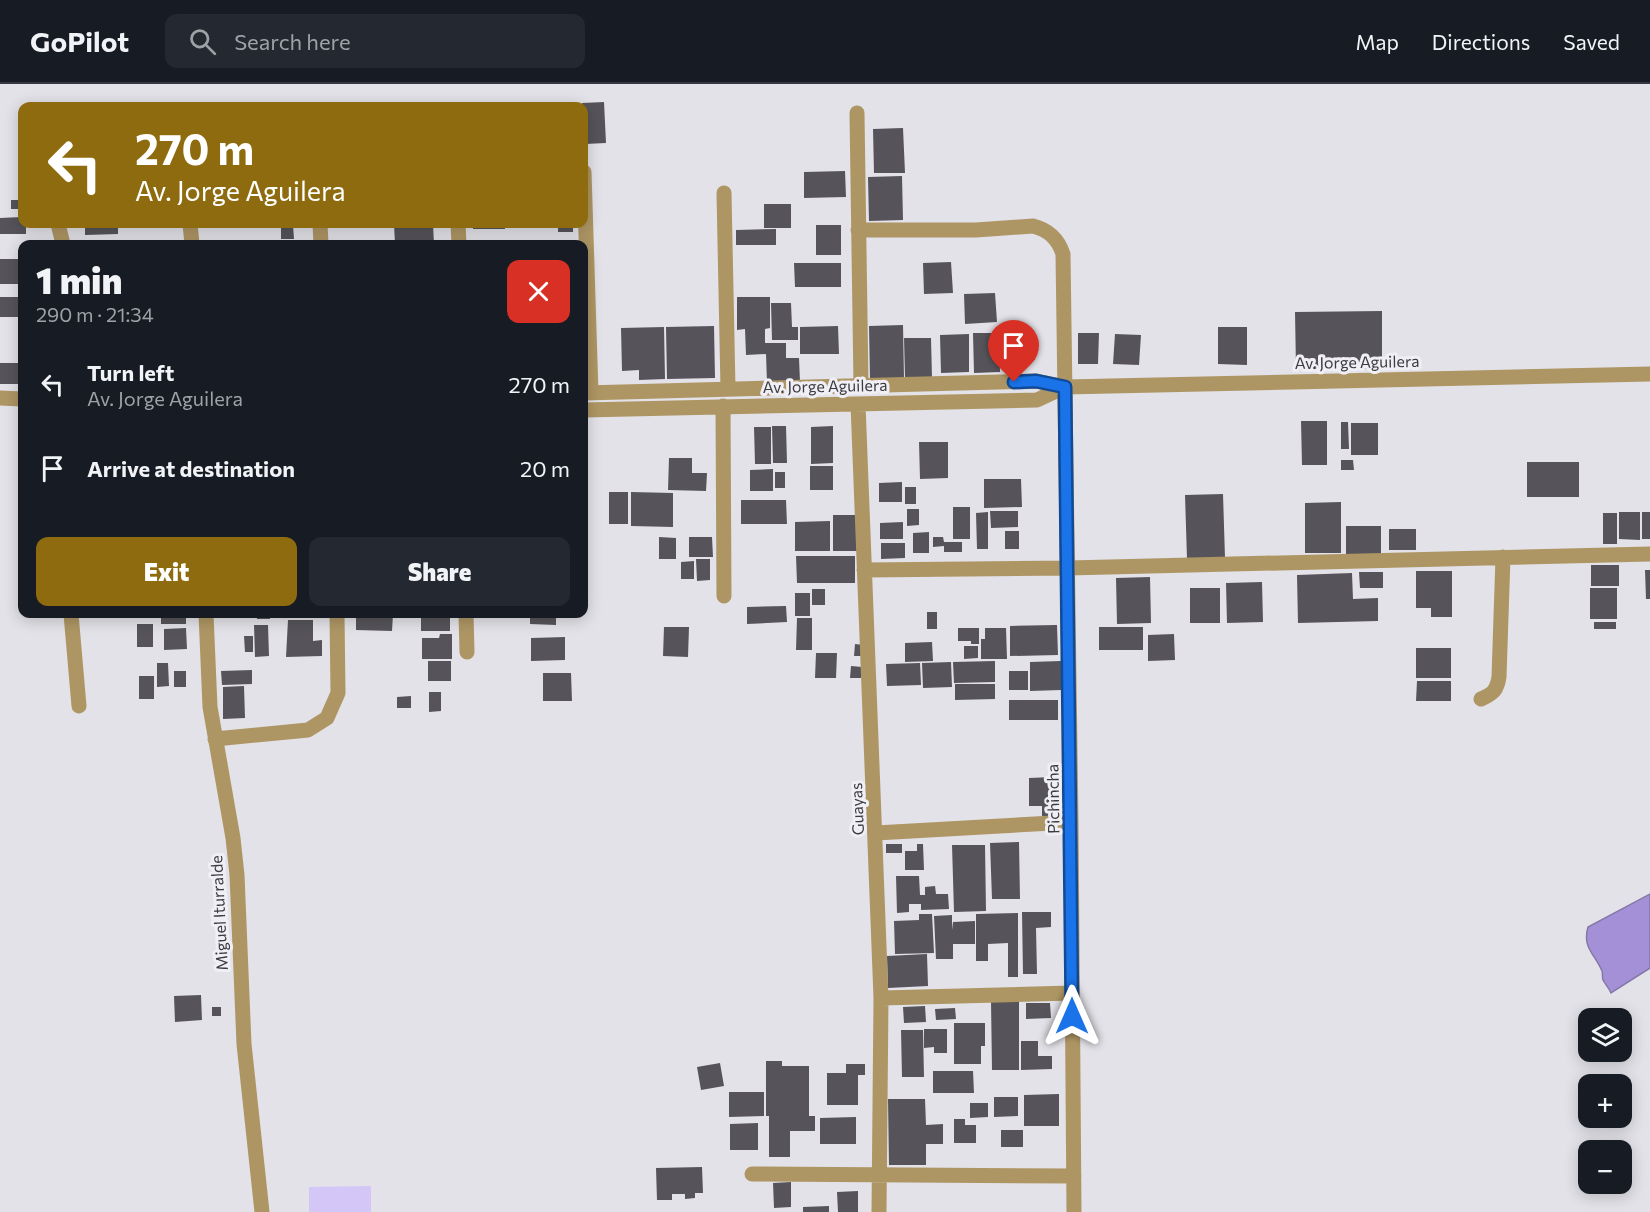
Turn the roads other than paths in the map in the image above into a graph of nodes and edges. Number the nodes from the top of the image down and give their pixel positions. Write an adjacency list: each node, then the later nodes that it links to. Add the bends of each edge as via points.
1 (857, 113): 3 (street)
2 (724, 193): 7 (street)
3 (858, 230): 5 (street); 6 (street, Pichincha, via 1025,226 1047,231 1058,241 1063,254)
4 (1650, 374): 6 (street, Av. Jorge Aguilera)
5 (861, 385): 6 (street, Av. Jorge Aguilera, via 1036,381); 7 (street, Av. Jorge Aguilera)
6 (1065, 387): 11 (street, Av. Jorge Aguilera, via 1037,400); 16 (street, Pichincha)
7 (728, 389): 8 (street, Av. Jorge Aguilera)
8 (588, 393)
9 (0, 398): 10 (street)
10 (18, 399)
11 (858, 404): 12 (street, Av. Jorge Aguilera); 17 (street, Guayas)
12 (723, 406): 13 (street, Av. Jorge Aguilera); 18 (street)
13 (588, 410)
14 (1650, 554): 15 (street)
15 (1503, 557): 16 (street); 24 (street, via 1499,677 1492,695)
16 (1068, 568): 17 (street); 27 (street, Pichincha)
17 (864, 570): 28 (street, Guayas)
18 (724, 596)
19 (71, 618): 25 (street)
20 (206, 618): 26 (street, Miguel Iturralde)
21 (337, 618): 26 (street, via 338,693 327,718 308,730)
22 (466, 618): 23 (street)
23 (466, 652)
24 (1481, 699)
25 (79, 706)
26 (215, 739): 34 (street, Miguel Iturralde, via 237,875 244,1044)
27 (1071, 822): 28 (street); 29 (street, Pichincha)
28 (876, 833): 30 (street, Guayas)
29 (1072, 993): 30 (street); 33 (street, Pichincha)
30 (881, 998): 32 (street, Guayas)
31 (752, 1174): 32 (street)
32 (878, 1176): 33 (street); 35 (street, Guayas)
33 (1074, 1176): 36 (street, Pichincha)
34 (262, 1212)
35 (879, 1212)
36 (1074, 1212)

